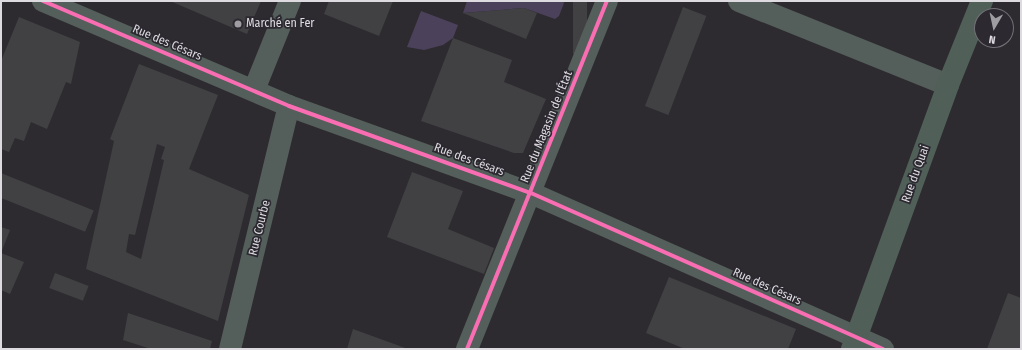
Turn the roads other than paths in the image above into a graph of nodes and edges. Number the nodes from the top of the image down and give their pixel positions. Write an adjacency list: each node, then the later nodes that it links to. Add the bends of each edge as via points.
1 (43, 1): 7 (street, Rue des Césars)
2 (290, 1): 7 (street)
3 (608, 1): 9 (street, Rue du Magasin de l'État)
4 (739, 1): 6 (street)
5 (982, 1): 6 (street, Rue du Quai)
6 (948, 85): 10 (street, Rue du Quai)
7 (254, 90): 8 (street, Rue des Césars)
8 (289, 106): 9 (street, Rue des Césars); 11 (street, Rue Courbe)
9 (531, 193): 10 (street, Rue des Césars); 12 (street, Rue du Magasin de l'État)
10 (854, 343): 13 (street, Rue des Césars)
11 (230, 349)
12 (467, 349)
13 (883, 349)

